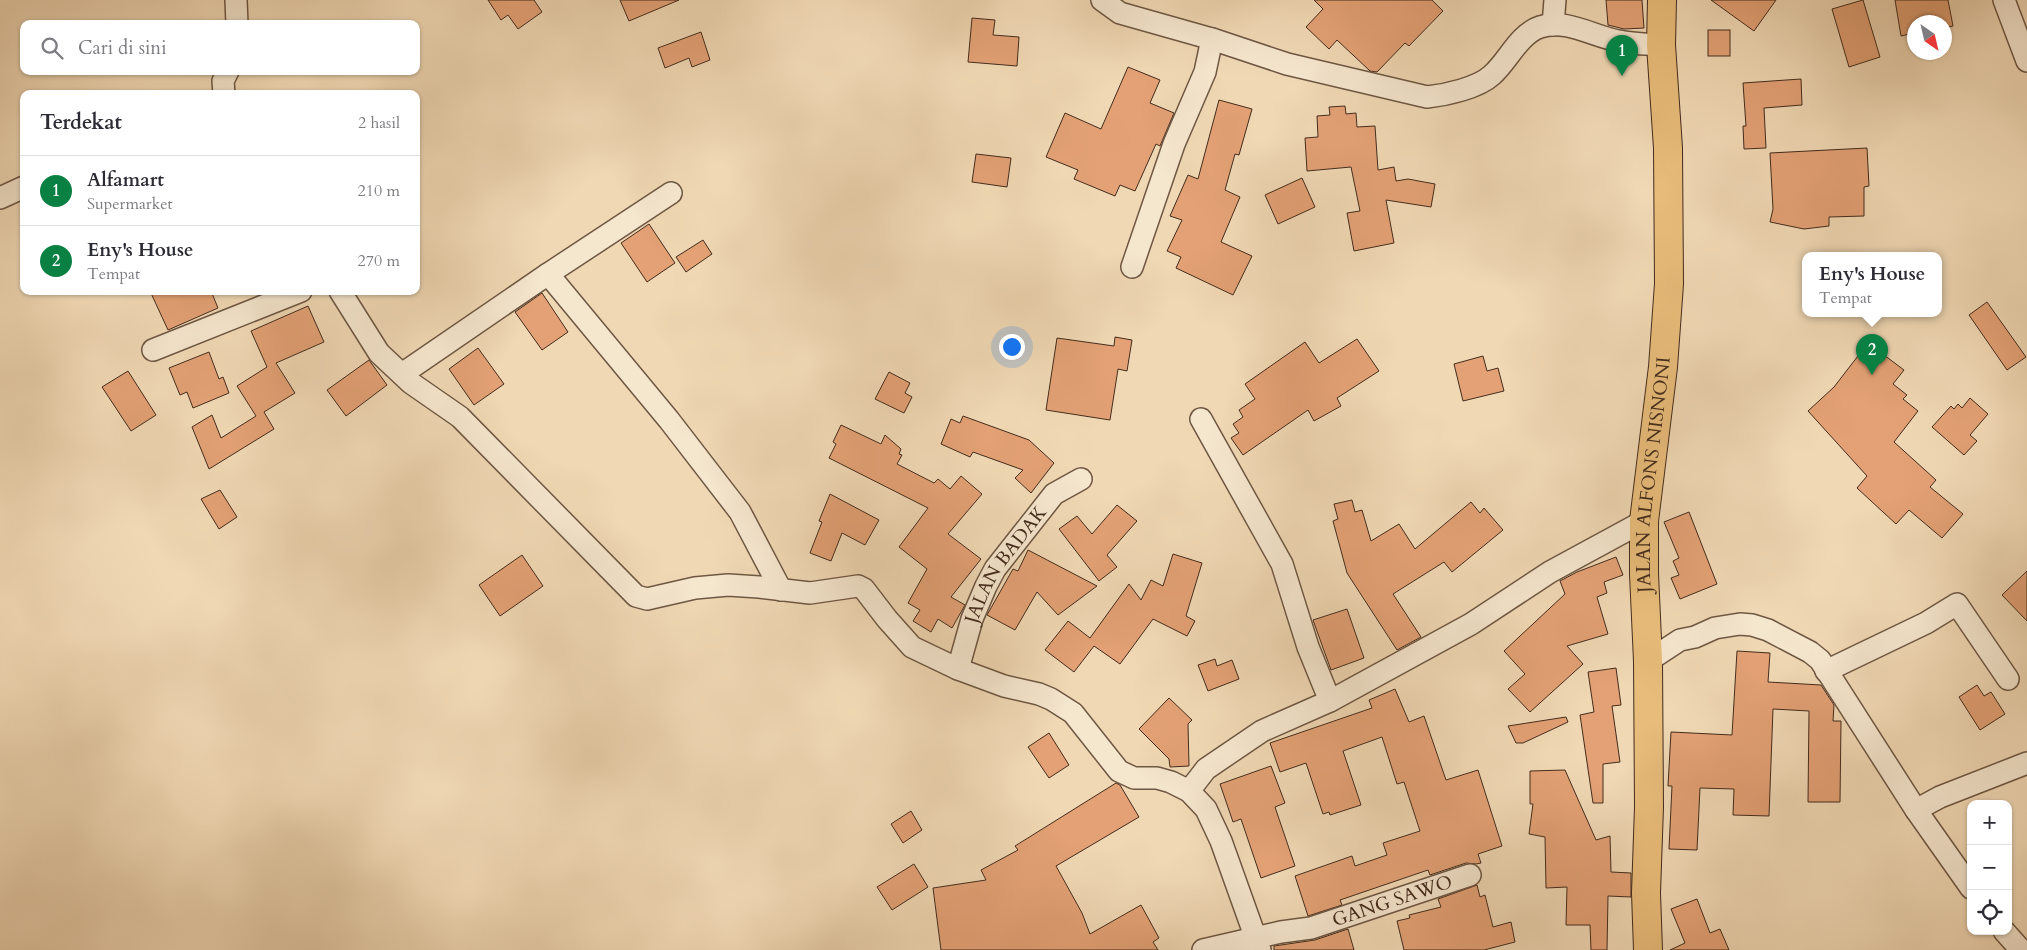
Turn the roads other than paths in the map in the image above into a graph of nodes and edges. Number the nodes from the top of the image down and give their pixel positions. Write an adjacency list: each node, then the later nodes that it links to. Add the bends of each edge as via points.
1 (236, 0): 6 (street)
2 (1102, 0): 8 (street, via 1120,13)
3 (1555, 0): 7 (street)
4 (1662, 0): 9 (main road, JALAN ALFONS NISNONI)
5 (2004, 0): 10 (street)
6 (238, 20)
7 (1553, 25): 8 (street, via 1534,29 1524,37 1484,82 1449,94 1427,97 1287,64); 9 (street, via 1618,41)
8 (1212, 39): 16 (street, via 1205,72 1174,144)
9 (1661, 45): 24 (main road, JALAN ALFONS NISNONI, via 1668,148 1669,284 1664,368)
10 (2027, 61)
11 (226, 75): 12 (street)
12 (224, 90)
13 (20, 189): 15 (street)
14 (671, 193): 17 (street)
15 (0, 198)
16 (1132, 267)
17 (548, 274): 21 (street); 25 (street, via 669,420 740,512)
18 (291, 295): 20 (street)
19 (343, 295): 21 (street, via 379,353)
20 (153, 350)
21 (402, 374): 25 (street, via 460,417 636,596 651,599 695,588 728,585)
22 (1201, 419): 30 (street, via 1282,564 1308,647)
23 (1081, 479): 27 (street, JALAN BADAK, via 1054,494 995,569 972,619)
24 (1644, 521): 26 (main road, JALAN ALFONS NISNONI); 30 (street, via 1550,572 1471,624)
25 (781, 590): 27 (street, via 810,594 858,586 864,589 912,647)
26 (1648, 661): 28 (street, via 1680,640 1715,628 1740,624 1768,630 1810,652); 39 (main road, JALAN ALFONS NISNONI)
27 (958, 669): 32 (street, via 1004,686 1051,698 1072,713 1119,771 1134,778 1171,782)
28 (1826, 671): 29 (street, via 1926,623 1957,604); 33 (street)
29 (2008, 680)
30 (1330, 701): 32 (street, via 1262,731 1206,769)
31 (2027, 762): 33 (street)
32 (1190, 792): 37 (street, via 1206,809 1214,825)
33 (1916, 810): 35 (street)
34 (1470, 875): 37 (street, GANG SAWO, via 1311,928 1281,932)
35 (1967, 882)
36 (2008, 935): 40 (street)
37 (1258, 944): 38 (street, GANG SAWO)
38 (1204, 950)
39 (1648, 950)
40 (2021, 950)

